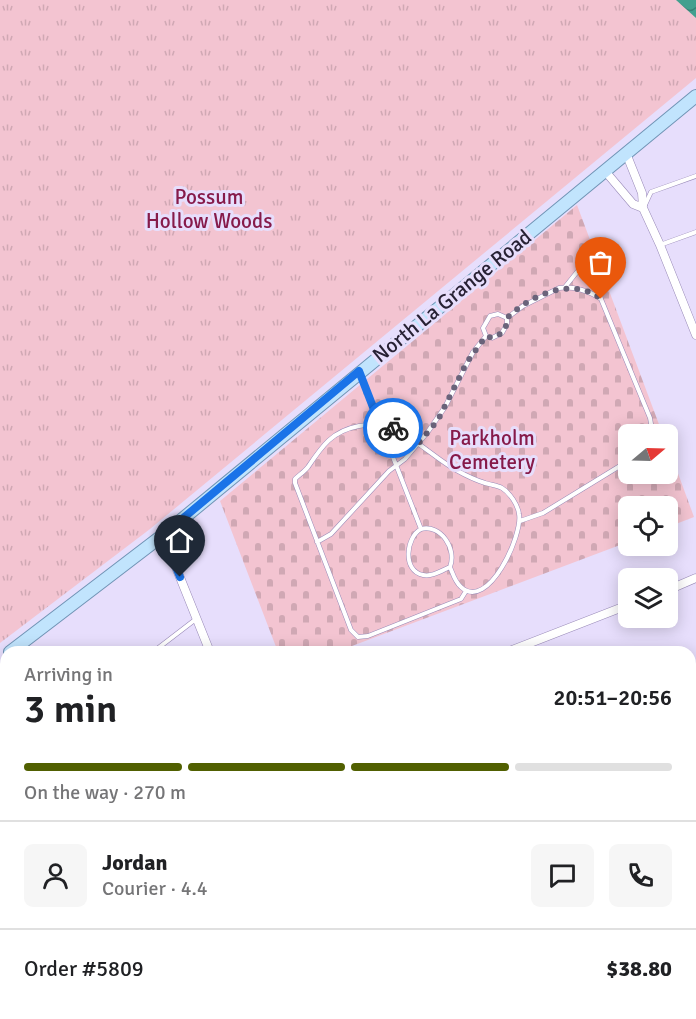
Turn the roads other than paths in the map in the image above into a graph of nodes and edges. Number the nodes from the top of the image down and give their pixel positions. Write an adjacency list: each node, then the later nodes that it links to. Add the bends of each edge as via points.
1 (696, 96): 2 (main road, North La Grange Road)
2 (626, 153): 3 (main road, North La Grange Road); 5 (street, via 642,193)
3 (604, 171): 5 (street, via 633,204); 14 (main road, North La Grange Road)
4 (696, 176): 5 (lane, via 651,192)
5 (643, 208): 7 (street)
6 (696, 232): 7 (lane)
7 (660, 245): 10 (street)
8 (565, 287): 9 (lane); 9 (lane, via 577,272 587,270); 11 (lane)
9 (601, 299): 15 (lane)
10 (692, 312): 12 (street)
11 (507, 318): 13 (lane, via 502,333 492,338); 13 (lane, via 490,316 483,328)
12 (696, 335)
13 (486, 336): 17 (lane, via 467,362 438,420)
14 (359, 371): 16 (lane); 22 (main road, North La Grange Road)
15 (651, 424)
16 (380, 425): 17 (lane, via 401,432); 18 (lane); 23 (lane, via 356,426 336,435 319,448 295,480)
17 (418, 444): 18 (lane); 20 (lane, via 455,470 504,489 519,511)
18 (396, 466): 21 (lane); 23 (lane, via 331,534)
19 (618, 467): 20 (lane, via 543,513)
20 (520, 521): 27 (lane, via 507,560 491,582 478,591)
21 (421, 528): 24 (lane, via 436,530 444,538 451,550); 24 (lane, via 409,546 413,568 427,575)
22 (163, 535): 29 (street); 30 (main road, North La Grange Road)
23 (317, 542): 27 (lane, via 351,630 358,637 461,599)
24 (450, 567): 27 (lane, via 457,583)
25 (696, 578): 26 (street)
26 (678, 586)
27 (466, 591)
28 (618, 610): 33 (street)
29 (196, 619): 31 (lane); 32 (street)
30 (18, 646)
31 (161, 646)
32 (207, 646)
33 (523, 646)

